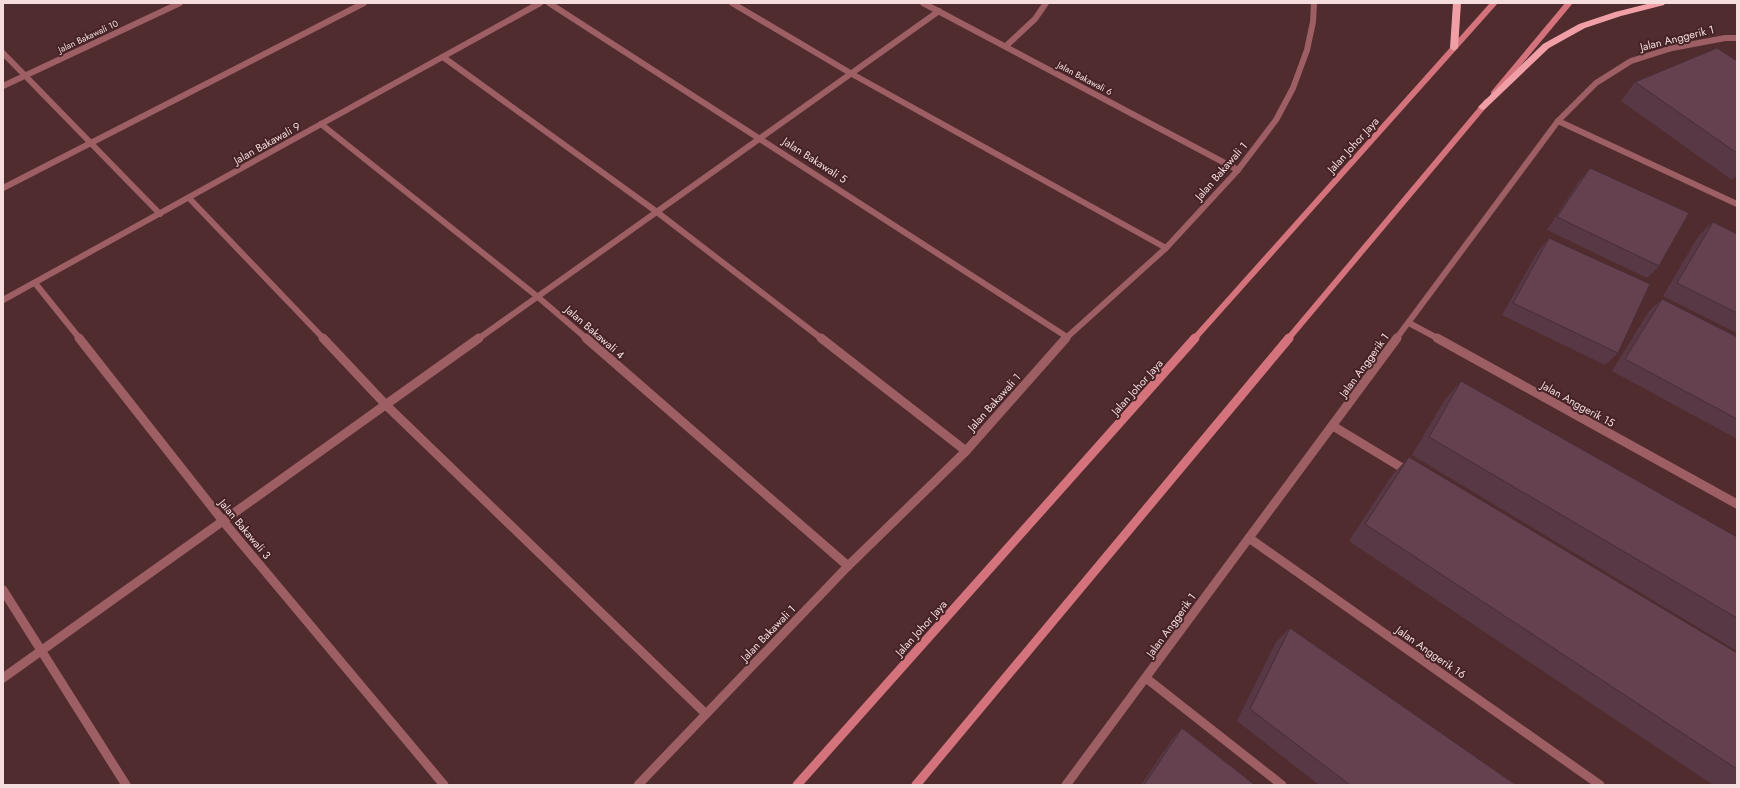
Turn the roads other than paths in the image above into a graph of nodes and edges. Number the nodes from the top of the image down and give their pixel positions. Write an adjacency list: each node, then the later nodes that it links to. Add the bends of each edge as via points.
1 (180, 3): 20 (street, Jalan Bakawali 10)
2 (364, 3): 26 (street)
3 (540, 3): 18 (street, Jalan Bakawali 9)
4 (549, 3): 25 (street, Jalan Bakawali 5)
5 (732, 3): 19 (street)
6 (923, 3): 13 (street, Jalan Bakawali 6)
7 (1046, 3): 15 (street, via 1035,19)
8 (1314, 3): 27 (street, Jalan Bakawali 1, via 1307,50 1293,88 1276,120)
9 (1457, 3): 16 (highway)
10 (1494, 3): 16 (main road, Jalan Johor Jaya)
11 (1569, 3): 22 (main road)
12 (1661, 3): 22 (highway, via 1582,26 1546,46)
13 (939, 11): 15 (street, Jalan Bakawali 6); 19 (street)
14 (1737, 38): 23 (street, Jalan Anggerik 1, via 1672,48 1631,61 1596,83)
15 (1006, 46): 27 (street, Jalan Bakawali 6)
16 (1454, 48): 55 (main road, Jalan Johor Jaya)
17 (3, 53): 20 (street)
18 (443, 57): 24 (street, Jalan Bakawali 9); 31 (street)
19 (852, 74): 25 (street); 33 (street)
20 (25, 76): 21 (street, Jalan Bakawali 10); 26 (street)
21 (3, 86)
22 (1482, 107): 56 (main road)
23 (1558, 121): 30 (street); 37 (street, Jalan Anggerik 1)
24 (320, 124): 29 (street, Jalan Bakawali 9); 35 (street, Jalan Bakawali 4)
25 (761, 138): 31 (street); 38 (street, Jalan Bakawali 5)
26 (91, 144): 28 (street); 32 (street)
27 (1238, 170): 33 (street, Jalan Bakawali 1)
28 (3, 188)
29 (189, 198): 32 (street, Jalan Bakawali 9); 39 (street)
30 (1737, 204)
31 (657, 212): 35 (street); 41 (street)
32 (160, 214): 34 (street, Jalan Bakawali 9)
33 (1166, 248): 38 (street, Jalan Bakawali 1)
34 (35, 283): 36 (street, Jalan Bakawali 9); 44 (street, Jalan Bakawali 3)
35 (538, 297): 39 (street); 46 (street, Jalan Bakawali 4)
36 (3, 300)
37 (1409, 323): 40 (street, Jalan Anggerik 1); 43 (street, Jalan Anggerik 15)
38 (1068, 337): 41 (street, Jalan Bakawali 1)
39 (386, 405): 44 (street); 51 (street)
40 (1333, 426): 42 (street); 45 (street, Jalan Anggerik 1)
41 (966, 451): 46 (street, Jalan Bakawali 1)
42 (1415, 475)
43 (1737, 504)
44 (223, 521): 48 (street); 53 (street, Jalan Bakawali 3)
45 (1249, 538): 50 (street, Jalan Anggerik 1); 59 (street, Jalan Anggerik 16)
46 (848, 566): 51 (street, Jalan Bakawali 1)
47 (3, 590): 48 (street)
48 (42, 650): 49 (street); 52 (street)
49 (3, 678)
50 (1146, 678): 57 (street, Jalan Anggerik 1); 58 (street)
51 (706, 714): 54 (street, Jalan Bakawali 1)
52 (126, 785)
53 (444, 785)
54 (638, 785)
55 (796, 785)
56 (916, 785)
57 (1066, 785)
58 (1282, 785)
59 (1600, 785)

